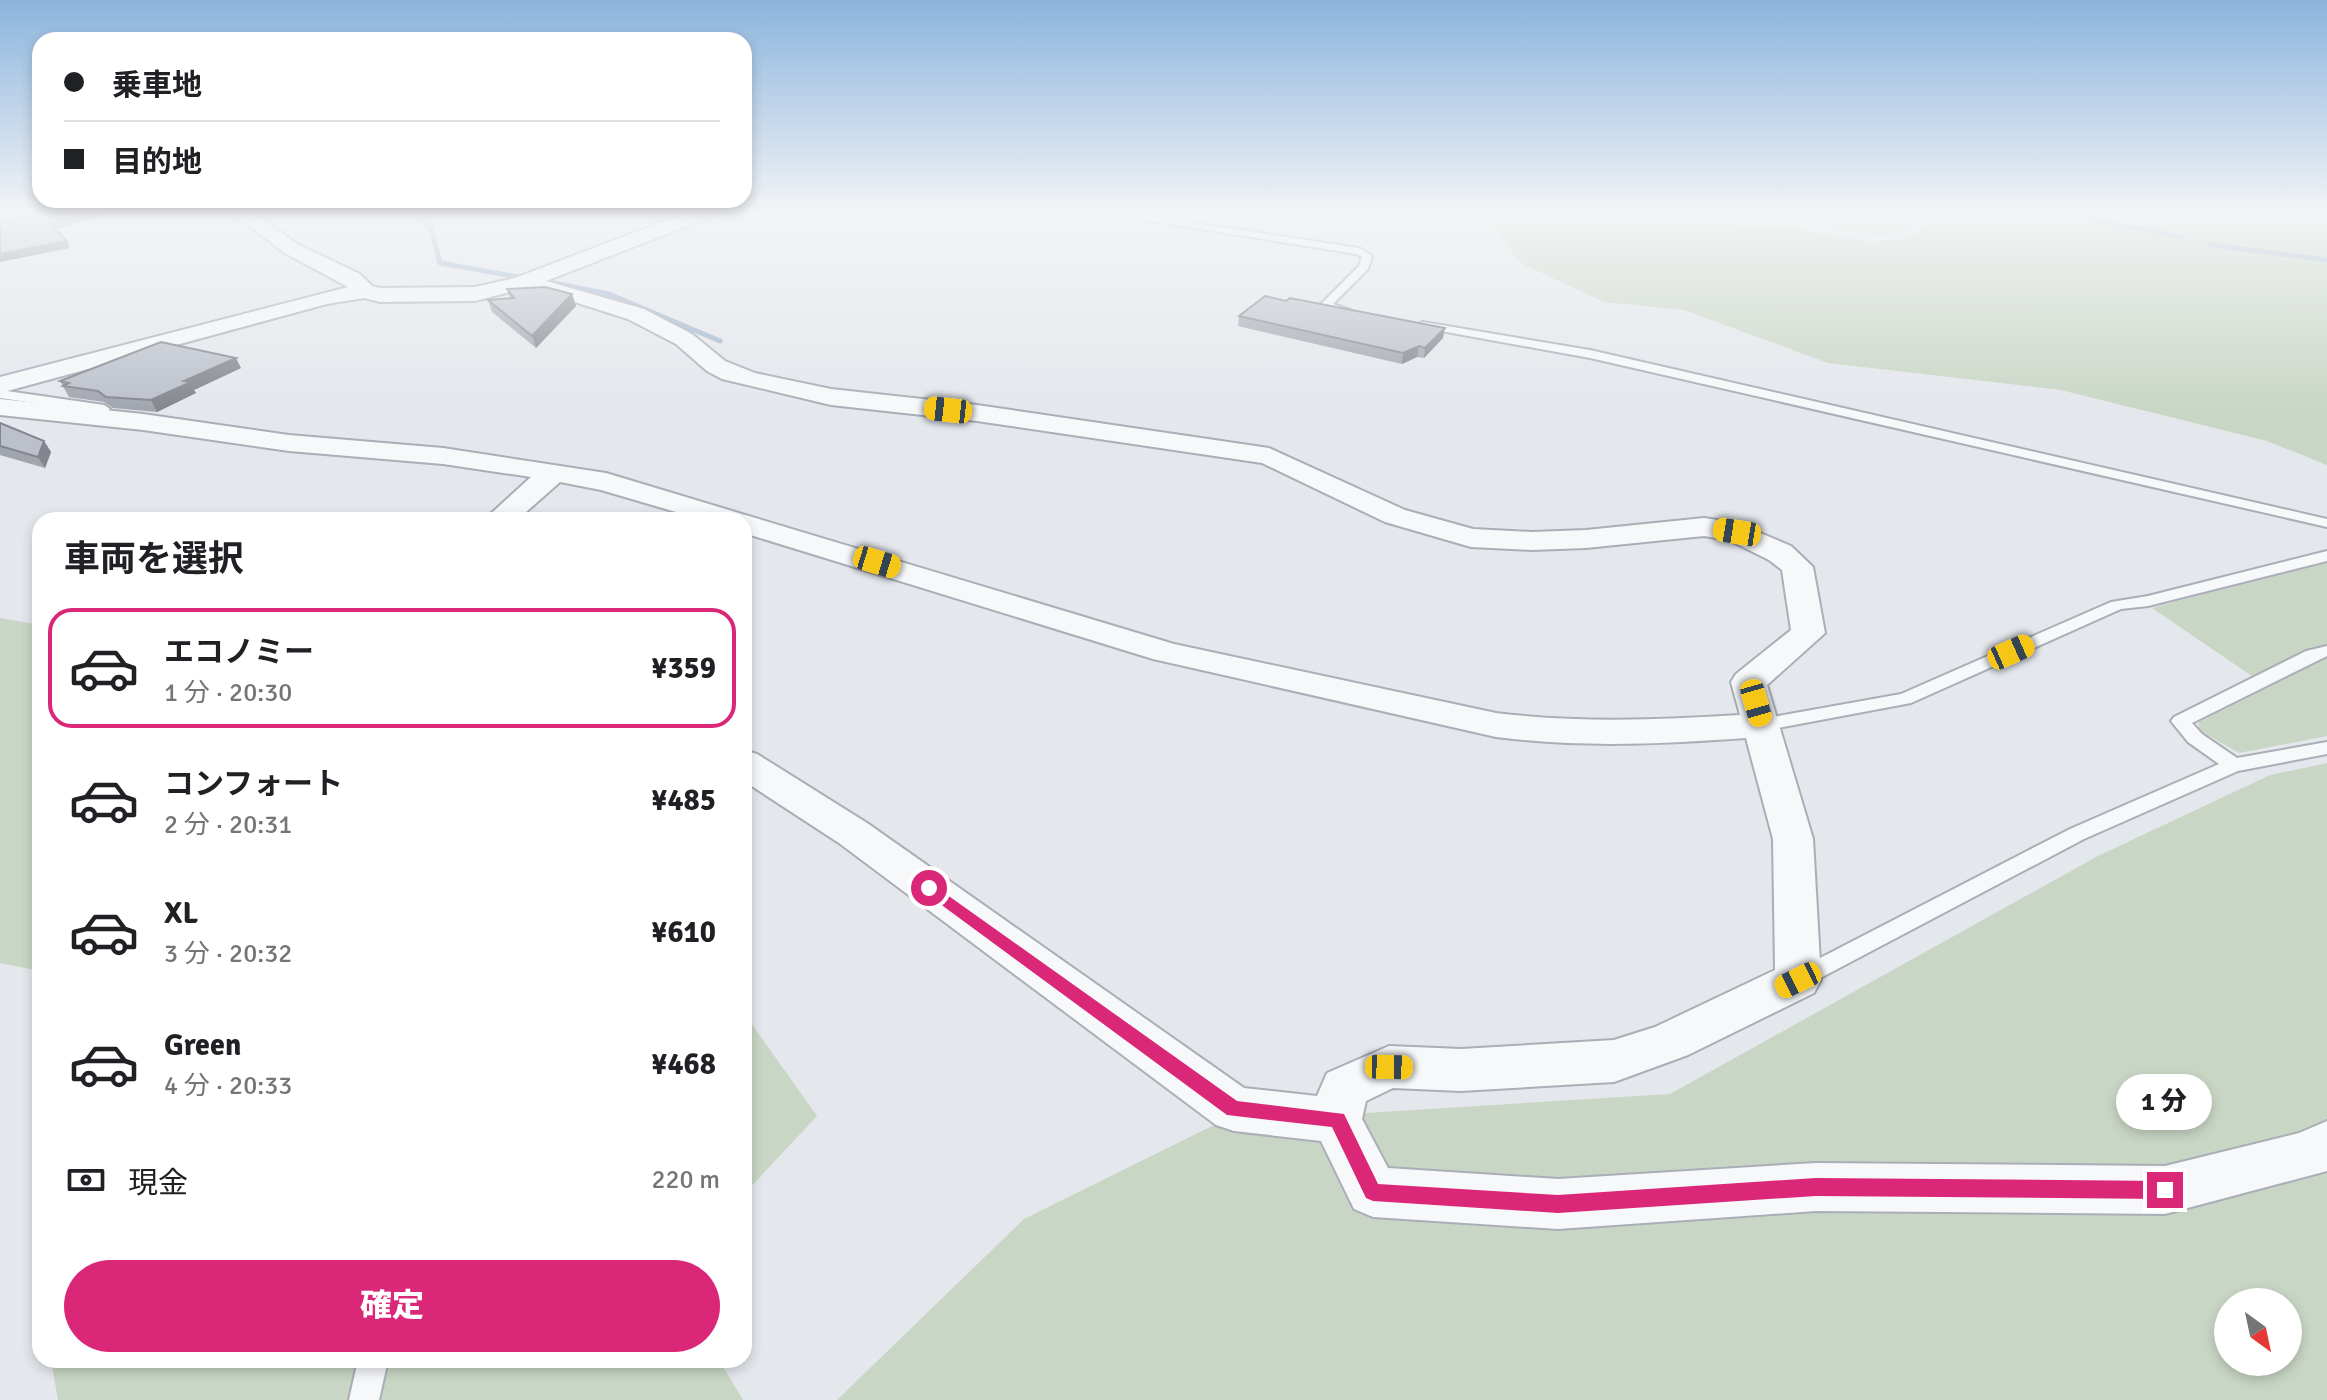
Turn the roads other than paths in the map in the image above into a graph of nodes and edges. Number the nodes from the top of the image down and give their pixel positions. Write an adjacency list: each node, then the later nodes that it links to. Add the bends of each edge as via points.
1 (352, 279): 5 (street)
2 (532, 279): 4 (street)
3 (1352, 279): 6 (lane, via 1326,305)
4 (522, 283): 5 (street, via 475,294); 19 (street, via 636,314 684,339 731,374 831,397 1269,456 1395,516 1471,538 1586,539 1704,527 1737,532 1797,567 1808,633 1749,682)
5 (364, 291): 8 (street)
6 (1361, 314)
7 (1407, 322): 15 (lane, via 1590,354)
8 (0, 385)
9 (0, 394): 11 (lane)
10 (0, 407): 12 (street)
11 (104, 409)
12 (554, 472): 13 (street); 14 (street)
13 (508, 512)
14 (708, 512)
15 (2327, 523)
16 (752, 525): 19 (street, via 1165,652 1482,722 1626,734)
17 (2327, 556): 19 (lane, via 2117,605 1905,699)
18 (2327, 651): 21 (lane, via 2180,721)
19 (1762, 725): 23 (street, via 1793,839)
20 (2327, 748): 21 (lane)
21 (2234, 765): 23 (lane, via 2077,834)
22 (752, 768): 24 (street, via 853,833 1234,1109)
23 (1798, 980): 24 (street, via 1671,1041 1614,1061 1461,1070 1389,1067 1344,1088)
24 (1337, 1120): 25 (street, via 1373,1192 1558,1204 1816,1187 2165,1190 2309,1154)
25 (2327, 1144)
26 (371, 1368): 27 (lane)
27 (364, 1400)

